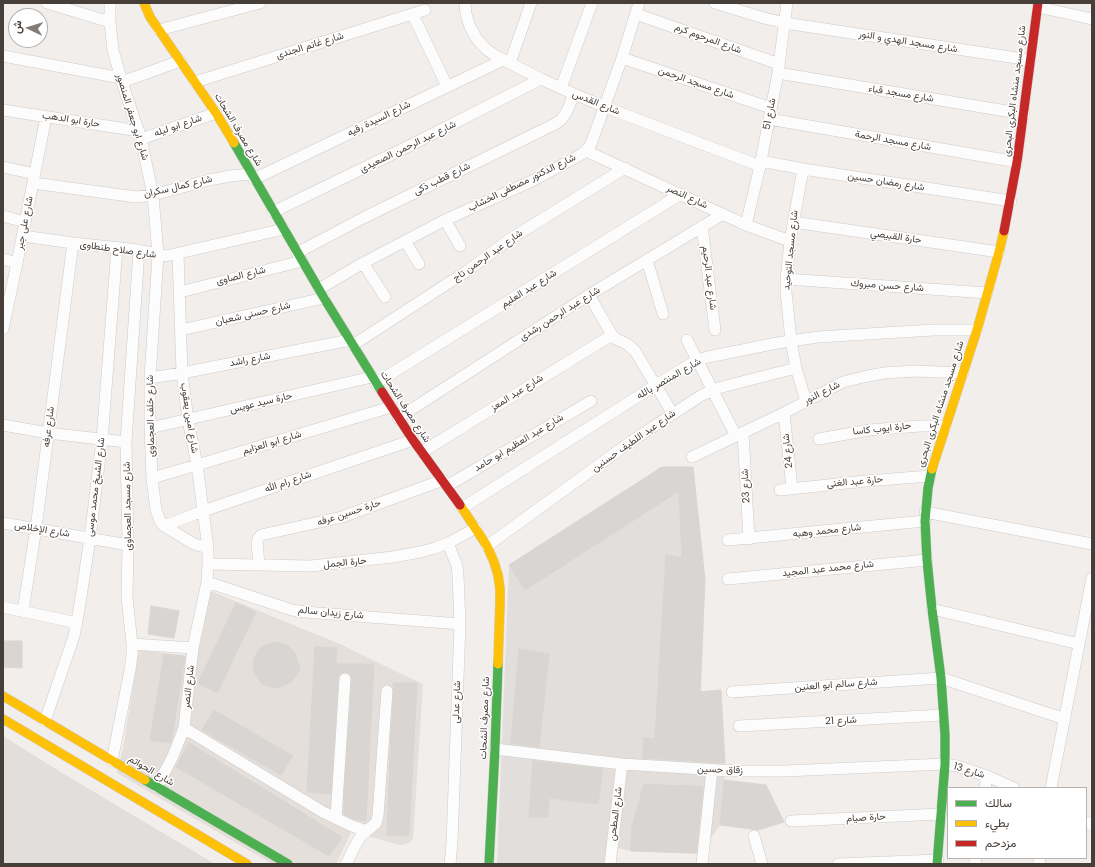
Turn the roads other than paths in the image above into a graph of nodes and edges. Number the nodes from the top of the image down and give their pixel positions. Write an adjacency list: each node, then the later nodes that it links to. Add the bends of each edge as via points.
1 (47, 3): 15 (street)
2 (110, 3): 15 (street, شارع ابو جعفر المنصور)
3 (144, 3): 17 (street, شارع مصرف الشحات)
4 (260, 3): 17 (street)
5 (465, 3): 22 (street, شارع القدس, via 470,27 477,39 486,49)
6 (531, 3): 22 (street)
7 (592, 3): 28 (street)
8 (715, 3): 16 (street, شارع مسجد الهدي و النور)
9 (787, 3): 16 (street, شارع 51)
10 (1038, 5): 14 (street); 20 (street, شارع مسجد منشاه البكرى البحرى)
11 (638, 8): 19 (street, شارع الدكتور مصطفى الخشاب); 23 (street, شارع المرحوم كرم)
12 (425, 10): 13 (street, شارع غانم الجندى)
13 (413, 14): 26 (street, شارع غانم الجندى); 27 (street)
14 (1092, 19)
15 (110, 22): 25 (street, شارع ابو جعفر المنصور, via 113,50)
16 (785, 23): 20 (street, شارع مسجد الهدي و النور); 23 (street, شارع 51)
17 (159, 30): 21 (street, شارع مصرف الشحات)
18 (3, 56): 25 (street)
19 (622, 58): 30 (street, شارع الدكتور مصطفى الخشاب); 33 (street, شارع مسجد الرحمن)
20 (1030, 60): 34 (street, شارع مسجد منشاه البكرى البحرى)
21 (180, 61): 25 (street); 26 (street, شارع مصرف الشحات)
22 (507, 61): 24 (street, شارع القدس); 27 (street, شارع السيدة رقيه)
23 (778, 69): 33 (street, شارع 51); 34 (street, شارع مسجد قباء)
24 (541, 79): 28 (street, شارع القدس); 48 (street, شارع عبد الرحمن الصعيدى)
25 (121, 80): 36 (street, شارع ابو جعفر المنصور)
26 (195, 82): 32 (street, شارع مصرف الشحات)
27 (447, 86): 43 (street, شارع السيدة رقيه)
28 (561, 88): 29 (street, شارع القدس)
29 (574, 94): 30 (street, شارع القدس); 67 (street, شارع قطب ذكى, via 562,119 555,124 364,218)
30 (605, 107): 37 (street, شارع الدكتور مصطفى الخشاب); 39 (street, شارع القدس)
31 (3, 110): 35 (street, حارة ابو الدهب)
32 (216, 113): 36 (street, شارع ابو ليله); 43 (street, شارع مصرف الشحات)
33 (770, 114): 38 (street, شارع مسجد الرحمة); 39 (street, شارع 51)
34 (1024, 114): 38 (street, شارع مسجد منشاه البكرى البحرى)
35 (46, 117): 36 (street, حارة ابو الدهب); 44 (street, شارع على جبر)
36 (140, 135): 46 (street, شارع ابو جعفر المنصور)
37 (586, 150): 41 (street, شارع النصر); 51 (street, شارع الدكتور مصطفى الخشاب, via 532,181)
38 (1017, 162): 47 (street, شارع مسجد منشاه البكرى البحرى)
39 (760, 164): 42 (street, شارع رمضان حسين); 54 (street, شارع 51)
40 (3, 167): 44 (street, شارع كمال سكران)
41 (625, 168): 45 (street, شارع النصر); 87 (street, شارع عبد الرحمن تاج, via 510,239 468,272)
42 (803, 169): 47 (street, شارع رمضان حسين); 53 (street, شارع مسجد التوحيد)
43 (253, 177): 46 (street, شارع كمال سكران, via 230,176); 48 (street, شارع مصرف الشحات)
44 (34, 179): 46 (street, شارع كمال سكران, via 127,196); 52 (street, شارع على جبر)
45 (681, 194): 49 (street, شارع النصر); 93 (street, شارع عبد العليم)
46 (153, 195): 66 (street, شارع ابو جعفر المنصور)
47 (1010, 201): 64 (street, شارع مسجد منشاه البكرى البحرى)
48 (273, 212): 56 (street, شارع مصرف الشحات)
49 (723, 214): 54 (street, شارع النصر); 55 (street, شارع عبد الرحمن رشدى)
50 (3, 216): 52 (street)
51 (445, 220): 58 (street, شارع الدكتور مصطفى الخشاب); 61 (street)
52 (26, 222): 57 (street, شارع على جبر)
53 (793, 222): 59 (street, شارع مسجد التوحيد); 64 (street, حارة القبيصي)
54 (746, 225): 59 (street, شارع النصر)
55 (702, 226): 69 (street, شارع عبد الرحمن رشدى); 82 (street, شارع عبد الرحيم)
56 (284, 229): 65 (street, شارع صلاح طنطاوى); 67 (street, شارع مصرف الشحات)
57 (23, 236): 60 (street, شارع صلاح طنطاوى); 70 (street, شارع على جبر)
58 (405, 241): 71 (street, شارع الدكتور مصطفى الخشاب); 72 (street)
59 (790, 241): 73 (street, شارع مسجد التوحيد)
60 (73, 243): 62 (street, شارع صلاح طنطاوى); 106 (street, شارع عرفه)
61 (460, 246)
62 (117, 248): 63 (street, شارع صلاح طنطاوى); 109 (street, شارع الشيخ محمد موسى)
63 (139, 250): 66 (street, شارع صلاح طنطاوى); 111 (street, شارع مسجد العجماوى)
64 (999, 252): 75 (street, شارع مسجد منشاه البكرى البحرى)
65 (178, 254): 66 (street, شارع صلاح طنطاوى); 74 (street, شارع امين يعقوب)
66 (158, 255): 92 (street, شارع خلف العجماوى)
67 (300, 257): 74 (street, شارع الصاوى); 76 (street, شارع مصرف الشحات)
68 (3, 259): 70 (street)
69 (647, 260): 77 (street, شارع عبد الرحمن رشدى); 79 (street)
70 (17, 263): 80 (street, شارع على جبر)
71 (364, 263): 76 (street, شارع الدكتور مصطفى الخشاب); 78 (street)
72 (419, 264)
73 (786, 279): 75 (street, شارع حسن مبروك); 86 (street, شارع مسجد التوحيد)
74 (180, 292): 81 (street, شارع امين يعقوب)
75 (987, 293): 83 (street, شارع مسجد منشاه البكرى البحرى)
76 (322, 294): 81 (street, شارع حسنى شعبان); 87 (street, شارع مصرف الشحات)
77 (589, 295): 84 (street); 101 (street, شارع عبد الرحمن رشدى)
78 (385, 297)
79 (663, 314)
80 (3, 329)
81 (181, 330): 90 (street, شارع امين يعقوب)
82 (715, 330)
83 (977, 330): 86 (street, شارع المنتصر بالله, via 933,330); 91 (street, شارع مسجد منشاه البكرى البحرى)
84 (612, 335): 94 (street, via 635,351); 112 (street, شارع عبد المعز)
85 (686, 340): 88 (street)
86 (791, 340): 88 (street, شارع المنتصر بالله); 89 (street, شارع مسجد التوحيد)
87 (351, 342): 90 (street, شارع راشد); 93 (street, شارع مصرف الشحات)
88 (697, 360): 94 (street, شارع المنتصر بالله); 95 (street)
89 (796, 368): 95 (street, شارع عبد اللطيف حسنين); 97 (street, شارع مسجد التوحيد)
90 (182, 373): 92 (street, شارع راشد); 102 (street, شارع امين يعقوب)
91 (963, 373): 97 (street, شارع النور, via 914,371 862,376 842,382); 104 (street, شارع مسجد منشاه البكرى البحرى)
92 (150, 378): 105 (street, شارع خلف العجماوى)
93 (374, 380): 98 (street, شارع مصرف الشحات); 102 (street, حارة سيد عويس)
94 (656, 385): 100 (street); 120 (street, شارع المنتصر بالله)
95 (712, 390): 100 (street, شارع عبد اللطيف حسنين); 107 (street)
96 (591, 401): 117 (street, شارع عبد العظيم ابو حامد)
97 (806, 401): 99 (street, شارع النور)
98 (391, 407): 101 (street, شارع مصرف الشحات); 114 (street, شارع ابو العزايم)
99 (784, 413): 107 (street, شارع النور); 118 (street, شارع 24)
100 (673, 414): 133 (street, شارع عبد اللطيف حسنين)
101 (398, 418): 110 (street, شارع مصرف الشحات)
102 (188, 420): 105 (street, حارة سيد عويس); 114 (street, شارع امين يعقوب)
103 (3, 425): 106 (street)
104 (946, 426): 108 (street, حارة ايوب كاسا, via 876,429); 115 (street, شارع مسجد منشاه البكرى البحرى)
105 (150, 428): 116 (street, شارع خلف العجماوى)
106 (48, 433): 109 (street); 125 (street, شارع عرفه)
107 (739, 434): 113 (street, شارع النور); 128 (street, شارع 23)
108 (819, 439)
109 (102, 440): 111 (street); 127 (street, شارع الشيخ محمد موسى)
110 (413, 440): 112 (street, شارع مصرف الشحات); 121 (street, شارع رام الله)
111 (126, 442): 132 (street, شارع مسجد العجماوى)
112 (422, 452): 117 (street, شارع مصرف الشحات)
113 (692, 457)
114 (197, 465): 116 (street, شارع ابو العزايم); 121 (street, شارع امين يعقوب)
115 (930, 476): 118 (street, حارة عبد الغنى); 122 (street, شارع مسجد منشاه البكرى البحرى)
116 (152, 478): 124 (street, شارع خلف العجماوى, via 156,510)
117 (445, 483): 120 (street, شارع مصرف الشحات); 137 (street, حارة حسين عرفه, via 342,517 261,535 257,542)
118 (792, 488): 119 (street, حارة عبد الغنى)
119 (780, 490)
120 (462, 508): 126 (street, شارع مصرف الشحات)
121 (203, 511): 124 (street, شارع رام الله); 134 (street, شارع امين يعقوب)
122 (925, 516): 128 (street, شارع محمد وهبه); 131 (street, شارع محمد وهبه); 135 (street, شارع مسجد منشاه البكرى البحرى)
123 (3, 523): 125 (street, شارع الإخلاص)
124 (164, 526): 134 (street, via 194,544)
125 (36, 528): 127 (street, شارع الإخلاص); 143 (street, شارع عرفه)
126 (476, 528): 130 (street, حارة الجمل); 133 (street, شارع مصرف الشحات)
127 (90, 538): 132 (street, شارع الإخلاص); 144 (street, شارع الشيخ محمد موسى)
128 (749, 538): 129 (street, شارع محمد وهبه)
129 (728, 540)
130 (448, 543): 137 (street, حارة الجمل, via 393,557 311,566); 145 (street, شارع عدلى, via 457,566)
131 (1092, 544)
132 (128, 545): 146 (street, شارع مسجد العجماوى, via 127,597)
133 (487, 546): 160 (street, شارع مصرف الشحات, via 498,575 500,589)
134 (208, 548): 136 (street, شارع امين يعقوب)
135 (927, 560): 139 (street, شارع محمد عبد المجيد); 142 (street, شارع مسجد منشاه البكرى البحرى)
136 (208, 564): 137 (street, حارة الجمل); 140 (street, شارع امين يعقوب)
137 (259, 565)
138 (1092, 578): 147 (street)
139 (728, 579)
140 (207, 582): 145 (street, شارع زيدان سالم, via 292,610); 148 (street, شارع النصر)
141 (3, 606): 143 (street)
142 (932, 609): 147 (street); 149 (street, شارع مسجد منشاه البكرى البحرى)
143 (23, 611): 144 (street)
144 (77, 623): 157 (street, شارع الشيخ محمد موسى)
145 (460, 624): 183 (street, شارع عدلى)
146 (132, 644): 148 (street); 161 (street, شارع مسجد العجماوى, via 130,670)
147 (1079, 644): 156 (street)
148 (193, 648): 159 (street, شارع النصر)
149 (941, 678): 152 (street, شارع سالم ابو العنين); 154 (street, شارع مسجد منشاه البكرى البحرى); 156 (street)
150 (345, 679): 171 (street)
151 (387, 692): 173 (street, via 378,816 376,823)
152 (732, 692)
153 (3, 696): 157 (street, شارع الحواتم)
154 (943, 715): 158 (street, شارع 21); 163 (street, شارع مسجد منشاه البكرى البحرى)
155 (3, 719): 177 (street)
156 (1065, 719): 169 (street)
157 (45, 721): 161 (street, شارع الحواتم)
158 (739, 726)
159 (184, 728): 166 (street, شارع النصر); 171 (street)
160 (495, 749): 162 (street, زقاق حسين); 184 (street, شارع مصرف الشحات)
161 (112, 761): 166 (street, شارع الحواتم)
162 (622, 764): 164 (street, زقاق حسين); 185 (street, شارع المطحن)
163 (945, 764): 164 (street, زقاق حسين, via 784,771); 165 (street, شارع 13); 170 (street, شارع مسجد منشاه البكرى البحرى)
164 (712, 770): 186 (street)
165 (986, 776): 167 (street); 168 (street, شارع 13)
166 (157, 787): 175 (street, شارع الحواتم)
167 (985, 787)
168 (1012, 787)
169 (1051, 787)
170 (941, 814): 172 (street, حارة صيام); 179 (street, شارع مسجد منشاه البكرى البحرى)
171 (336, 818): 173 (street)
172 (791, 821)
173 (367, 831): 182 (street, via 361,836)
174 (754, 836): 187 (street)
175 (245, 839): 176 (street, شارع الحواتم); 177 (street, via 244,851)
176 (269, 853): 178 (street); 181 (street, شارع الحواتم)
177 (233, 856): 180 (street)
178 (260, 860)
179 (937, 862): 188 (street)
180 (247, 864)
181 (288, 864)
182 (346, 864)
183 (450, 864)
184 (489, 864)
185 (610, 864)
186 (702, 864)
187 (762, 864)
188 (838, 864)

